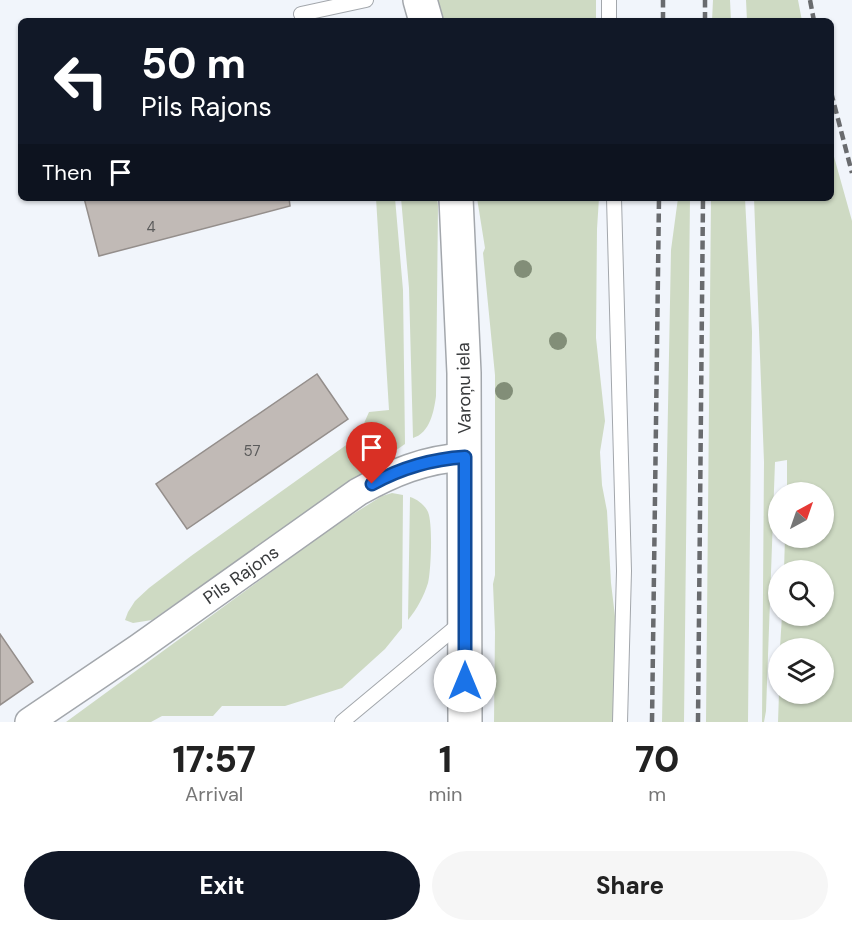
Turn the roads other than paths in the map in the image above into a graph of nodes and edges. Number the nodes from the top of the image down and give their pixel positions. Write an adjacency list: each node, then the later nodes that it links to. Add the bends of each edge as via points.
1 (366, 0): 4 (lane)
2 (420, 0): 5 (highway)
3 (609, 0): 6 (lane)
4 (302, 14)
5 (425, 18)
6 (609, 18)
7 (456, 201): 9 (highway, Varoņu iela)
8 (614, 201): 14 (lane, via 624,571)
9 (465, 457): 10 (highway, Varoņu iela); 12 (street, Pils Rajons, via 417,465 358,492)
10 (465, 620): 11 (lane); 13 (highway, Varoņu iela)
11 (346, 720)
12 (29, 722)
13 (465, 722)
14 (620, 722)

